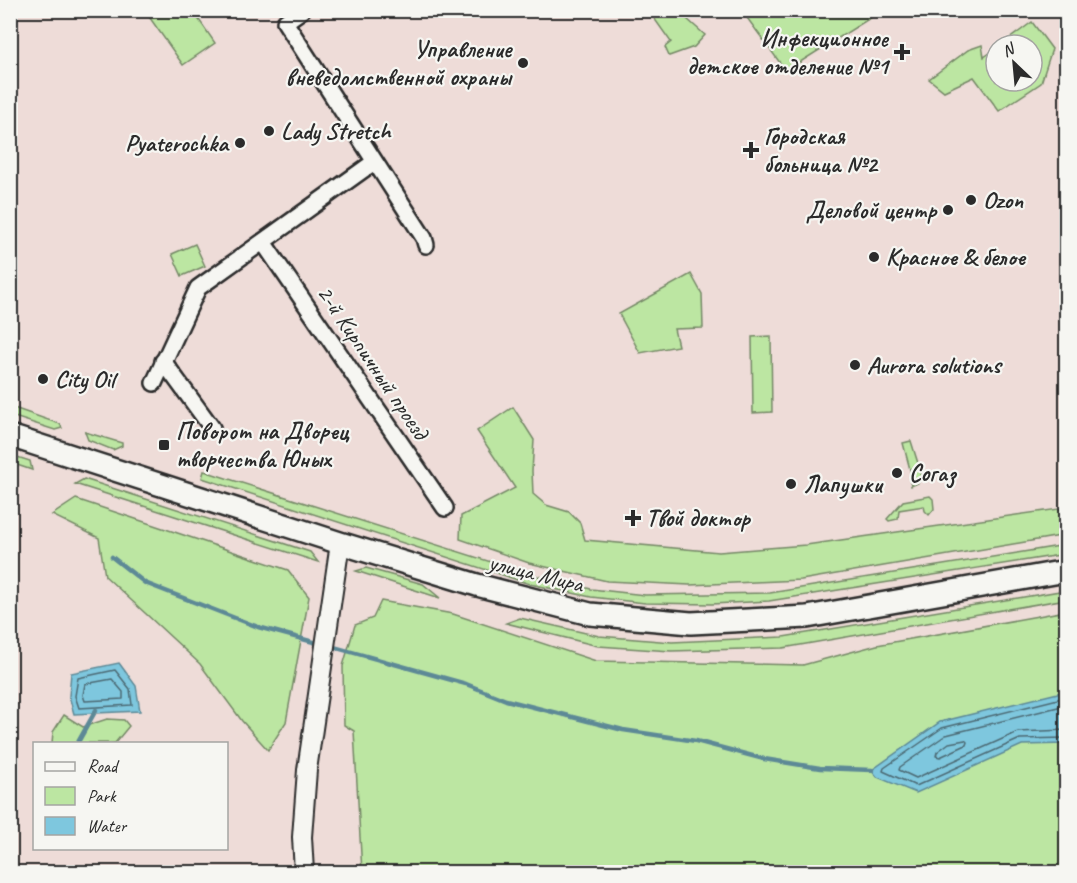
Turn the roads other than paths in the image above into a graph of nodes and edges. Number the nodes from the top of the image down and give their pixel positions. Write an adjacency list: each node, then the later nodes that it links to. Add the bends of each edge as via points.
1 (302, 10): 2 (street, via 285,22)
2 (374, 162): 3 (street); 4 (street)
3 (263, 242): 5 (street, via 198,288); 9 (street, 2-й Кирпичный проезд)
4 (426, 245)
5 (163, 361): 6 (street); 7 (street)
6 (154, 383)
7 (212, 428)
8 (10, 436): 10 (main road, улица Мира)
9 (445, 508)
10 (340, 543): 11 (main road, улица Мира, via 590,614 692,623 807,617); 12 (street, via 303,803)
11 (1066, 571)
12 (304, 873)

